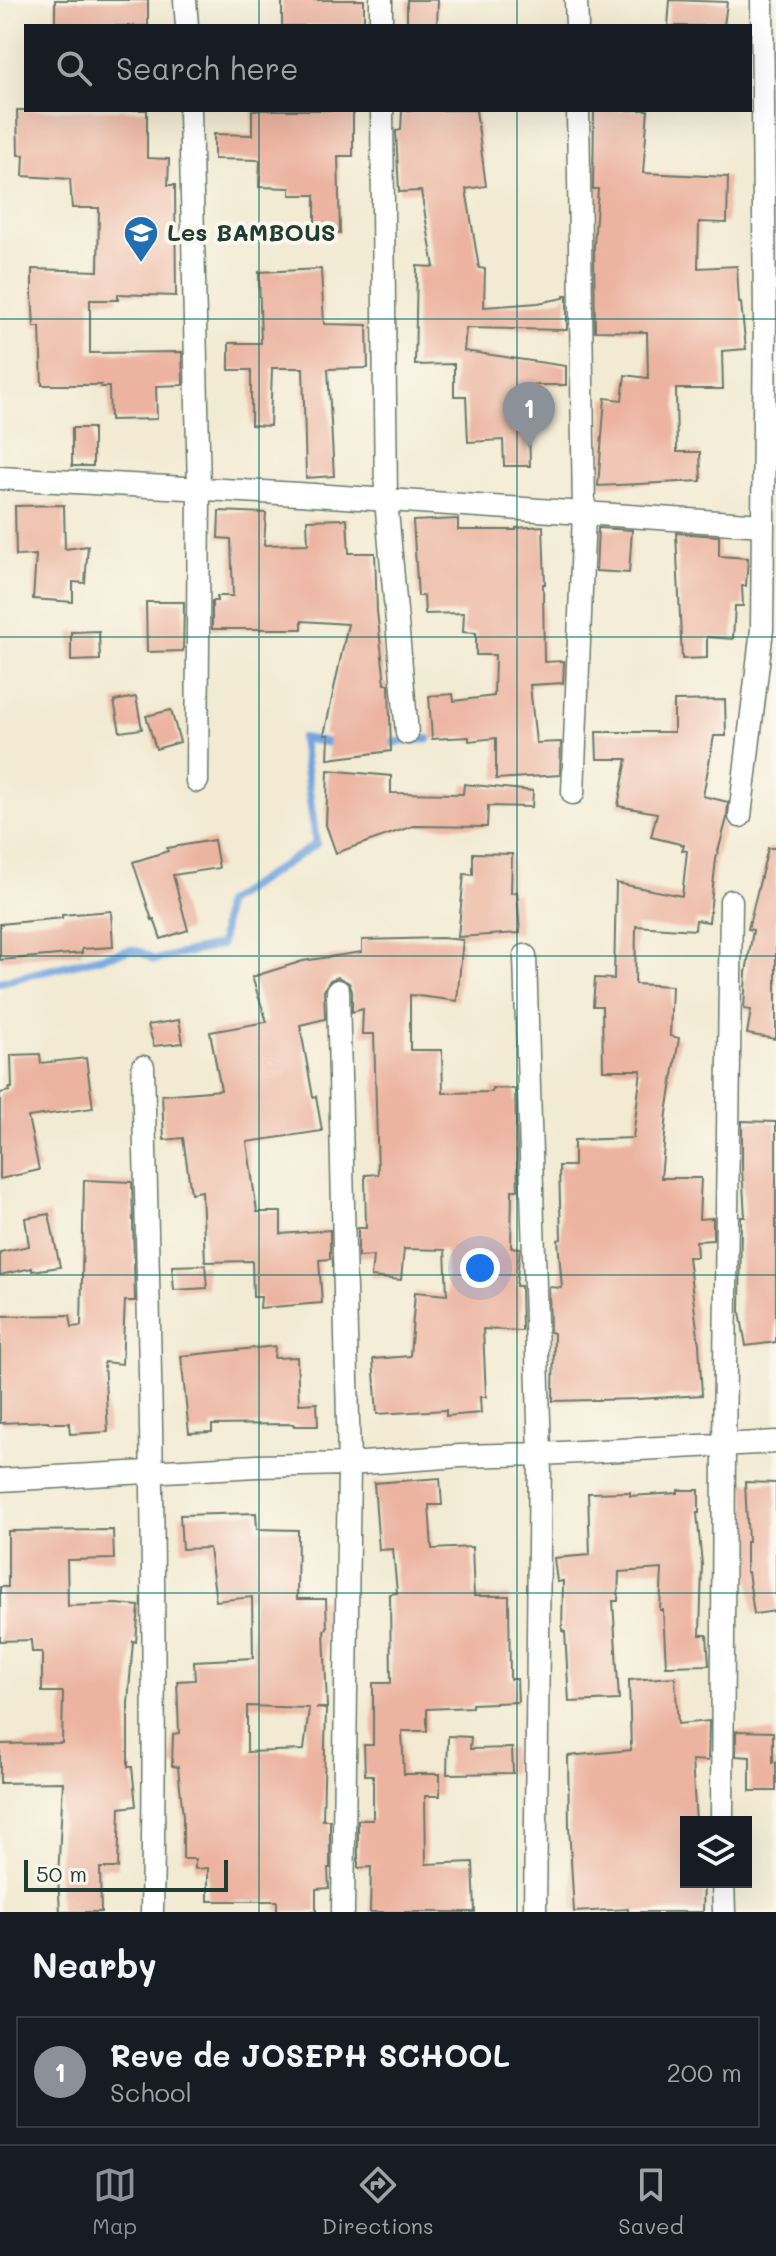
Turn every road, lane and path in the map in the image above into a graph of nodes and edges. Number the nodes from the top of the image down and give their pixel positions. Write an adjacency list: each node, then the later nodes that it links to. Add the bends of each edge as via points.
1 (185, 0): 5 (street)
2 (381, 0): 6 (street)
3 (576, 0): 7 (street)
4 (762, 0): 11 (street)
5 (187, 24)
6 (381, 24)
7 (577, 24)
8 (190, 112): 13 (street)
9 (382, 112): 14 (street)
10 (578, 112): 15 (street)
11 (771, 316): 16 (street)
12 (0, 478): 13 (street)
13 (199, 489): 14 (street); 18 (street)
14 (386, 500): 15 (street); 17 (street)
15 (584, 513): 16 (street); 19 (street)
16 (763, 525): 20 (street, via 762,629)
17 (407, 733)
18 (197, 781)
19 (573, 793)
20 (740, 816)
21 (731, 901): 26 (street)
22 (525, 956): 27 (street)
23 (338, 991): 28 (street)
24 (143, 1067): 29 (street)
25 (776, 1442): 26 (street)
26 (724, 1445): 27 (street); 31 (street)
27 (540, 1454): 28 (street); 35 (street)
28 (349, 1464): 29 (street); 34 (street)
29 (152, 1472): 30 (street); 33 (street)
30 (0, 1480)
31 (722, 1816)
32 (723, 1888): 36 (street)
33 (152, 1912)
34 (343, 1912)
35 (535, 1912)
36 (724, 1912)

